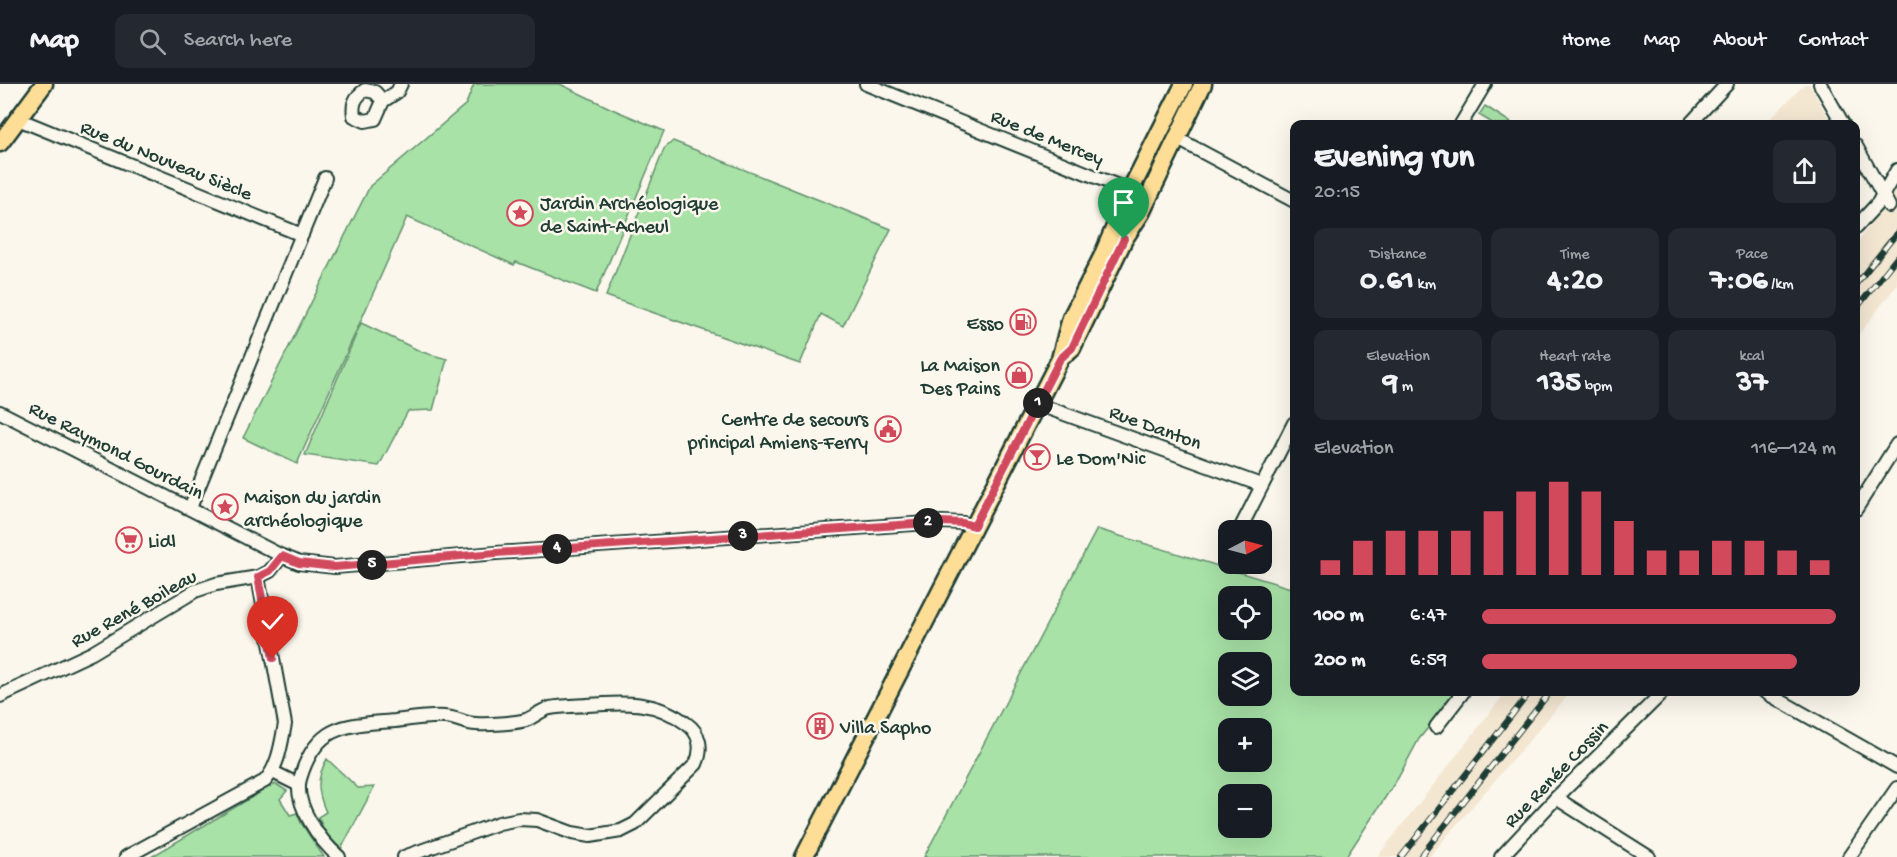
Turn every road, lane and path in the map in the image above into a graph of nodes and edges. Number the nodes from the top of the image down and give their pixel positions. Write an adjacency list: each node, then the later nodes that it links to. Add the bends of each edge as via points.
1 (44, 84): 10 (main road)
2 (400, 84): 9 (street, via 397,92)
3 (866, 84): 19 (street, Rue de Mercey)
4 (1184, 84): 19 (main road)
5 (1203, 84): 14 (main road)
6 (1485, 84): 11 (street)
7 (1727, 84): 12 (street)
8 (1820, 84): 13 (street)
9 (383, 101)
10 (18, 119): 15 (main road); 25 (street, Rue du Nouveau Siècle)
11 (1463, 120)
12 (1694, 120)
13 (1841, 120)
14 (1176, 138): 21 (main road); 22 (street)
15 (0, 143)
16 (1860, 153): 20 (street)
17 (1897, 170): 20 (street)
18 (325, 178): 25 (street)
19 (1131, 189): 21 (street, Rue de Mercey); 26 (main road, via 1071,318)
20 (1883, 193): 23 (street); 24 (street)
21 (1148, 198): 26 (main road, via 1072,348)
22 (1290, 199)
23 (1888, 206)
24 (1860, 223)
25 (302, 235): 33 (street)
26 (1060, 359): 27 (main road)
27 (1037, 404): 31 (street, Rue Danton); 35 (main road)
28 (0, 412): 33 (street, Rue Raymond Gourdain)
29 (1290, 431): 31 (street)
30 (1897, 444): 32 (street)
31 (1261, 485): 34 (street)
32 (1860, 503)
33 (190, 508): 36 (street, Rue Raymond Gourdain)
34 (1244, 520)
35 (974, 526): 36 (street, Rue Raymond Gourdain, via 942,522 335,567 299,563); 51 (main road)
36 (282, 556): 37 (street, via 270,571)
37 (258, 577): 38 (street, Rue René Boileau, via 195,591 92,653); 44 (street, via 285,724)
38 (0, 696)
39 (1460, 696): 42 (street)
40 (1659, 696): 47 (street, Rue Renée Cossin)
41 (1772, 696): 43 (street)
42 (1436, 727)
43 (1897, 767)
44 (273, 771): 45 (street); 48 (street, via 265,781)
45 (299, 785): 49 (street, via 302,803 317,835); 50 (street, via 305,761 326,735 360,724 447,716 474,725 526,720 548,708 626,702 665,711 682,720 699,738 696,764 635,824 621,831 590,836 537,820 519,819)
46 (1897, 788): 54 (street)
47 (1556, 798): 52 (street, Rue Renée Cossin); 53 (street)
48 (126, 857)
49 (339, 857)
50 (404, 857)
51 (804, 857)
52 (1501, 857)
53 (1648, 857)
54 (1849, 857)

